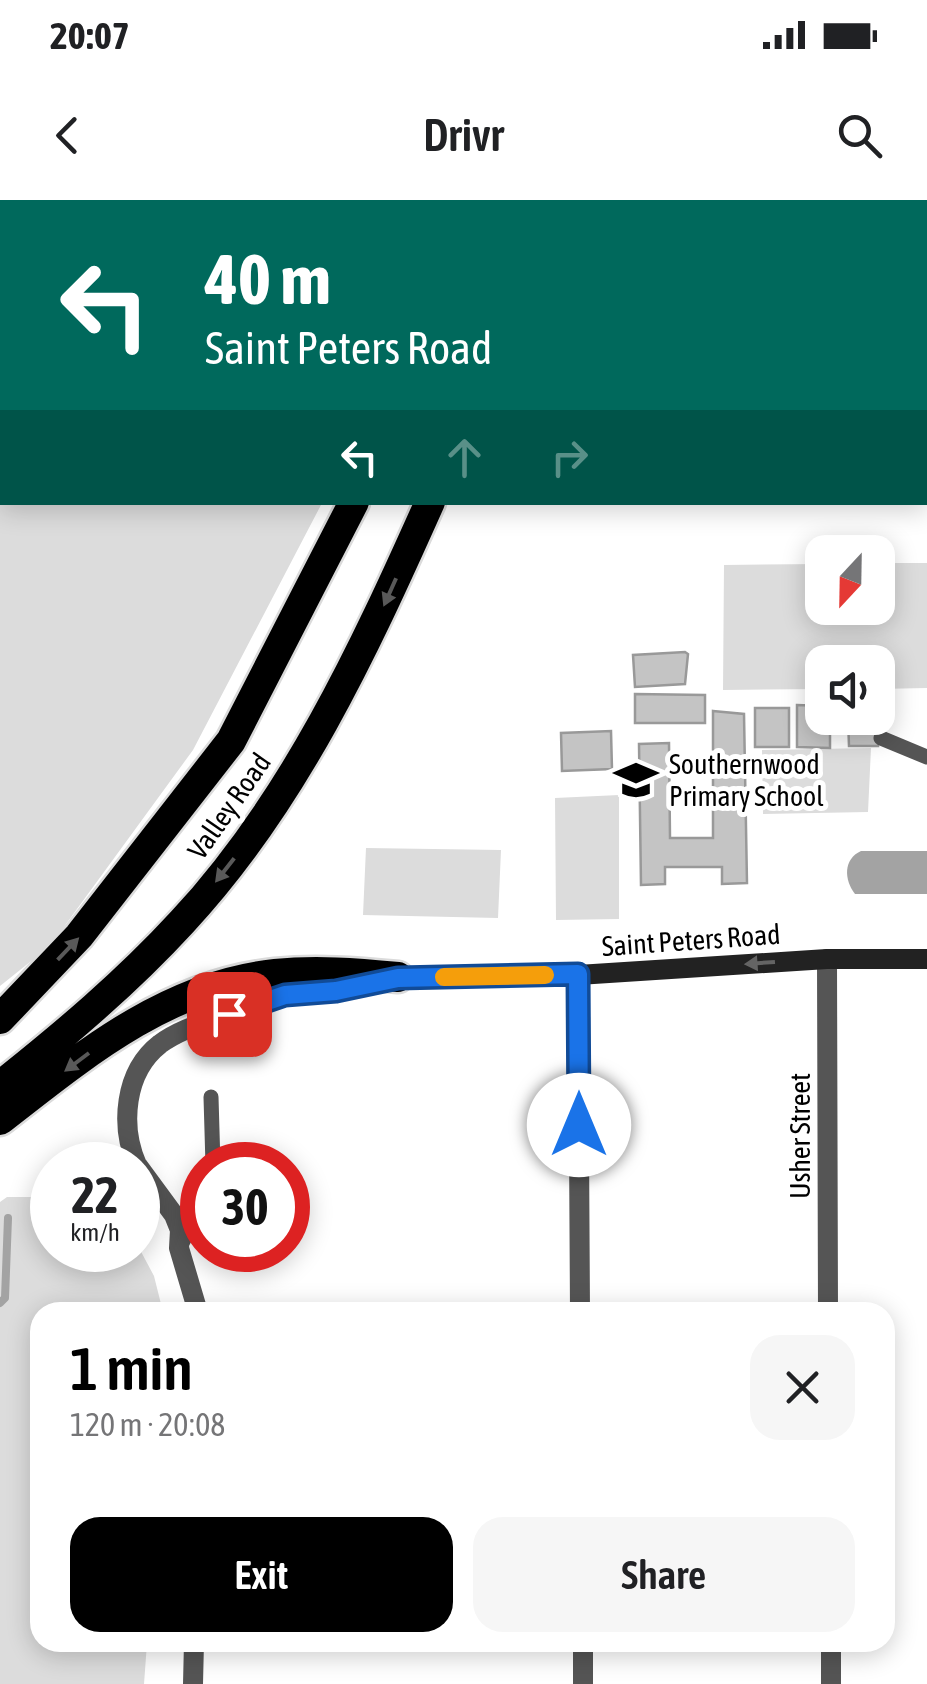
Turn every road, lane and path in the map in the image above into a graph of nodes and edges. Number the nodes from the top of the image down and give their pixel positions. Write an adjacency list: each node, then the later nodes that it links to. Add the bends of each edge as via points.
1 (352, 505): 4 (highway, Valley Road)
2 (372, 505): 4 (highway, via 316,608)
3 (429, 505): 12 (highway, Valley Road, one-way to 12, via 378,619 265,817 130,976)
4 (265, 678): 11 (highway, Valley Road, one-way to 4, via 79,936 177,814 231,741)
5 (881, 738): 6 (lane)
6 (927, 758)
7 (828, 959): 8 (street, Saint Peters Road); 9 (street, Saint Peters Road, one-way to 9); 21 (street, Usher Street)
8 (927, 959)
9 (578, 974): 10 (street, Saint Peters Road); 20 (street)
10 (398, 978): 14 (highway, one-way to 14, via 273,974 200,992 106,1040); 15 (street, via 262,1000 159,1045 133,1084)
11 (0, 1019)
12 (0, 1086)
13 (211, 1097): 16 (lane)
14 (0, 1120)
15 (130, 1142)
16 (212, 1142)
17 (160, 1196): 18 (street, via 180,1230)
18 (179, 1248): 19 (street)
19 (195, 1302)
20 (580, 1302)
21 (828, 1302)
22 (194, 1652): 25 (street)
23 (583, 1652): 26 (street)
24 (831, 1652): 27 (street)
25 (193, 1684)
26 (583, 1684)
27 (830, 1684)

